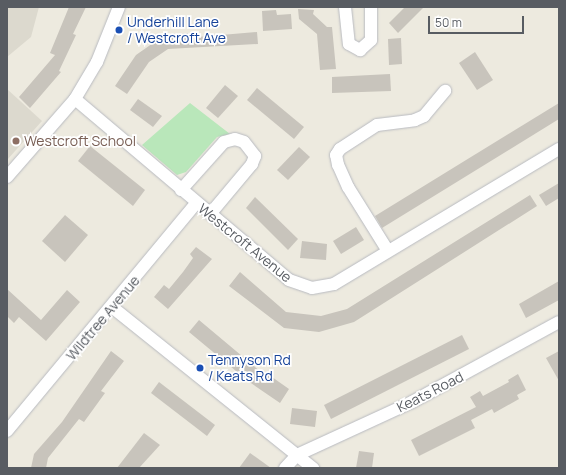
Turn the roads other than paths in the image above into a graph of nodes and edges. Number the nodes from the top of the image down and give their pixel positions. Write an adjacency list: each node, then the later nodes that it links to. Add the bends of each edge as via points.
1 (119, 7): 5 (street, via 97,62)
2 (345, 7): 3 (street, via 349,44 360,50 371,40)
3 (371, 7)
4 (445, 91): 11 (street, via 424,116 415,120 377,125 340,148 336,155 348,186)
5 (74, 99): 7 (street); 8 (street, Westcroft Avenue)
6 (559, 148): 11 (street, Westcroft Avenue)
7 (7, 177)
8 (181, 190): 9 (street, Westcroft Avenue); 10 (street, via 224,142 235,139 244,142 255,156 252,164)
9 (196, 203): 10 (street, Westcroft Avenue); 12 (street, Wildtree Avenue)
10 (210, 214): 11 (street, Westcroft Avenue, via 289,280 302,286 312,288 334,284)
11 (388, 251)
12 (112, 307): 14 (street, Wildtree Avenue); 15 (street)
13 (559, 322): 15 (street, Keats Road, via 412,402)
14 (7, 431)
15 (297, 455): 16 (street); 17 (street)
16 (285, 468)
17 (313, 468)

